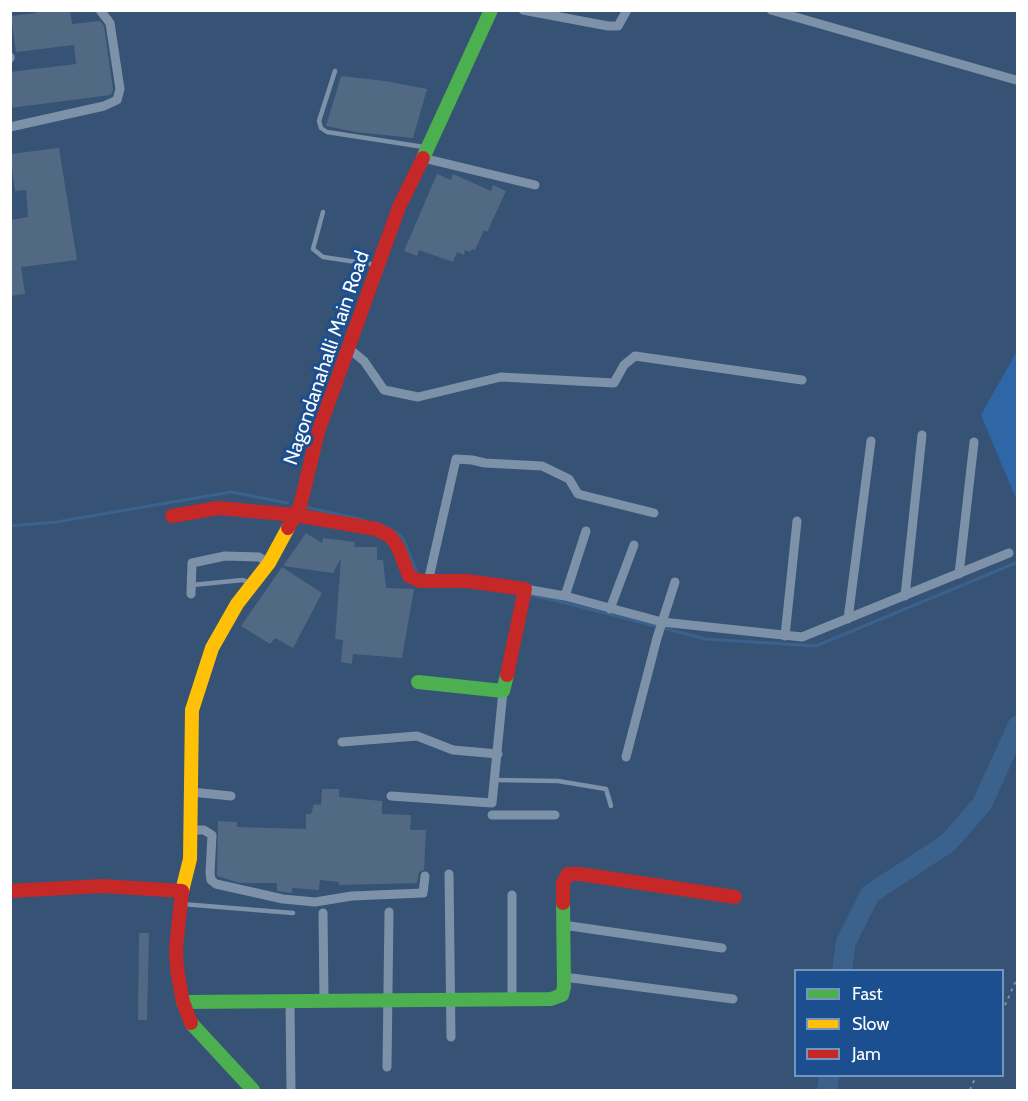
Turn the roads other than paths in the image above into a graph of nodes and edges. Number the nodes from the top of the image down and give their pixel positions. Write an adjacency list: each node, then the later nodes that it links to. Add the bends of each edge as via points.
1 (100, 10): 9 (street, via 110,24 120,89 117,100)
2 (491, 10): 10 (street, Nagondanahalli Main Road)
3 (523, 10): 4 (street, via 608,27 618,26)
4 (627, 10)
5 (771, 10): 6 (street)
6 (806, 15): 8 (street)
7 (335, 71): 10 (lane, via 319,121 321,128)
8 (1016, 80)
9 (10, 127)
10 (425, 153): 11 (street); 13 (street, Nagondanahalli Main Road, via 399,207)
11 (535, 185)
12 (323, 212): 13 (lane, via 313,249 323,257)
13 (378, 266): 14 (street, Nagondanahalli Main Road)
14 (348, 348): 15 (street, via 364,361 384,390 418,397 501,377 614,383 624,365 635,356); 20 (street, Nagondanahalli Main Road, via 318,432)
15 (802, 380)
16 (922, 435): 34 (street)
17 (871, 441): 36 (street)
18 (974, 442): 27 (street)
19 (654, 513): 28 (street, via 578,494 569,479 542,466 456,459)
20 (295, 515): 21 (street, via 218,508); 26 (street, Nagondanahalli Main Road); 28 (street, via 376,529 390,536 409,576)
21 (172, 516)
22 (798, 521): 38 (street)
23 (586, 531): 33 (street)
24 (634, 545): 35 (street)
25 (1009, 553): 27 (street)
26 (268, 563): 30 (street, Nagondanahalli Main Road); 31 (street, via 259,557 225,556 192,563)
27 (959, 574): 34 (street)
28 (428, 582): 32 (street, via 467,581)
29 (675, 582): 37 (street)
30 (252, 584): 31 (lane, via 243,580); 45 (street, Nagondanahalli Main Road, via 212,648 192,710)
31 (192, 589)
32 (525, 589): 33 (street); 40 (street)
33 (565, 596): 35 (street)
34 (904, 596): 36 (street)
35 (610, 609): 37 (street)
36 (848, 619): 38 (street, via 802,638)
37 (662, 622): 38 (street); 43 (street)
38 (785, 636)
39 (418, 682): 40 (street)
40 (503, 691): 42 (street)
41 (342, 742): 42 (street, via 417,736 453,750)
42 (498, 754): 44 (street)
43 (626, 757)
44 (495, 780): 48 (street); 49 (lane, via 558,781 606,789)
45 (191, 792): 46 (street); 53 (street, Nagondanahalli Main Road)
46 (231, 796)
47 (391, 796): 48 (street)
48 (492, 803): 50 (street)
49 (611, 806)
50 (492, 815): 51 (street); 52 (street)
51 (555, 815)
52 (492, 826)
53 (190, 830): 55 (street, via 204,830 212,835 210,873 216,885 283,899 315,902 423,893); 59 (street, Nagondanahalli Main Road, via 190,859)
54 (449, 874): 69 (street)
55 (425, 876)
56 (10, 891): 59 (street, via 102,886)
57 (512, 895): 66 (street)
58 (735, 897): 63 (street, via 568,874 563,883)
59 (181, 898): 61 (lane); 72 (street, Nagondanahalli Main Road, via 176,948)
60 (389, 912): 68 (street)
61 (293, 913)
62 (322, 913): 71 (street)
63 (563, 925): 64 (street); 65 (street)
64 (722, 948)
65 (564, 977): 66 (street, via 562,995 551,999); 67 (street)
66 (512, 999): 69 (street)
67 (733, 999)
68 (388, 1000): 69 (street); 71 (street); 74 (street)
69 (449, 1000): 73 (street)
70 (290, 1001): 71 (street); 72 (street); 76 (street)
71 (324, 1001)
72 (183, 1002): 75 (street, Nagondanahalli Main Road, via 192,1026)
73 (451, 1037)
74 (387, 1067)
75 (253, 1090)
76 (291, 1090)

